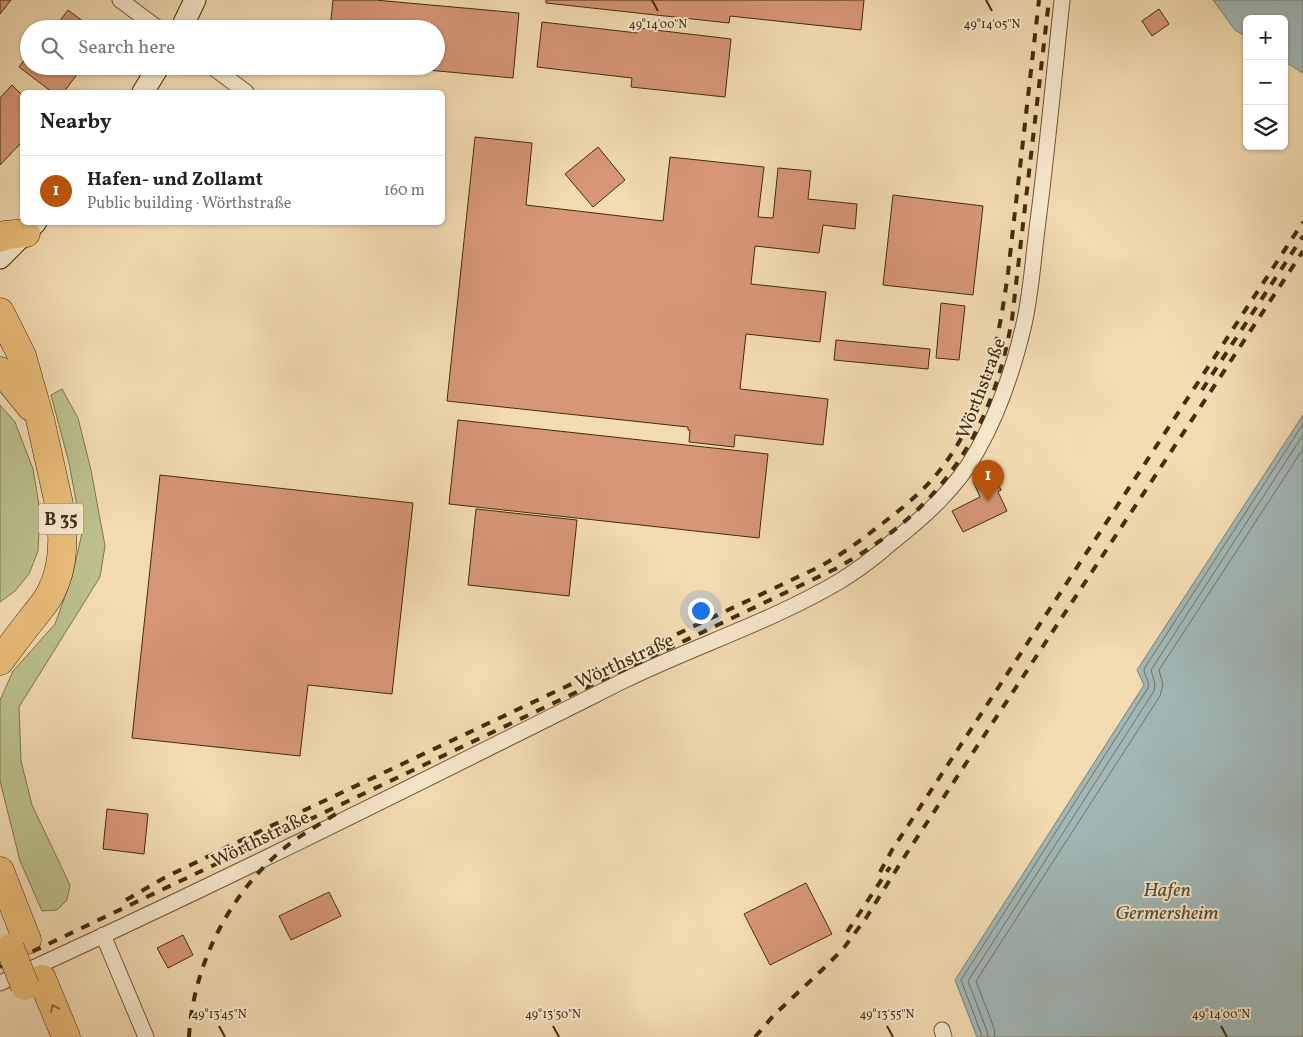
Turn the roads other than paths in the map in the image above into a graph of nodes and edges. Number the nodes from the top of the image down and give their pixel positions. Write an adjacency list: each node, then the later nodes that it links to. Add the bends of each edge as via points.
1 (120, 0): 4 (street)
2 (195, 0): 5 (street)
3 (1062, 0): 23 (street, Wörthstraße, via 1025,321 993,419 976,454 952,487 926,514 841,581 630,678)
4 (147, 20)
5 (186, 20)
6 (153, 75): 8 (street)
7 (223, 75): 9 (street)
8 (144, 90)
9 (243, 90)
10 (31, 228): 11 (highway); 12 (street)
11 (0, 238)
12 (0, 258)
13 (0, 312): 16 (highway, B 35, via 22,356)
14 (0, 341): 16 (highway, B 35)
15 (0, 371): 17 (highway, B 35)
16 (29, 382): 17 (highway, B 35)
17 (40, 418): 18 (highway, B 35, via 59,504 62,546 55,583)
18 (35, 615): 19 (highway); 20 (highway, B 35)
19 (0, 630)
20 (0, 662)
21 (0, 871): 24 (highway)
22 (0, 923): 24 (highway)
23 (103, 935): 25 (street, Wörthstraße); 28 (street)
24 (18, 944): 25 (highway, bridge); 27 (highway, one-way to 24)
25 (12, 985): 26 (highway)
26 (45, 1037)
27 (66, 1037)
28 (146, 1037)

